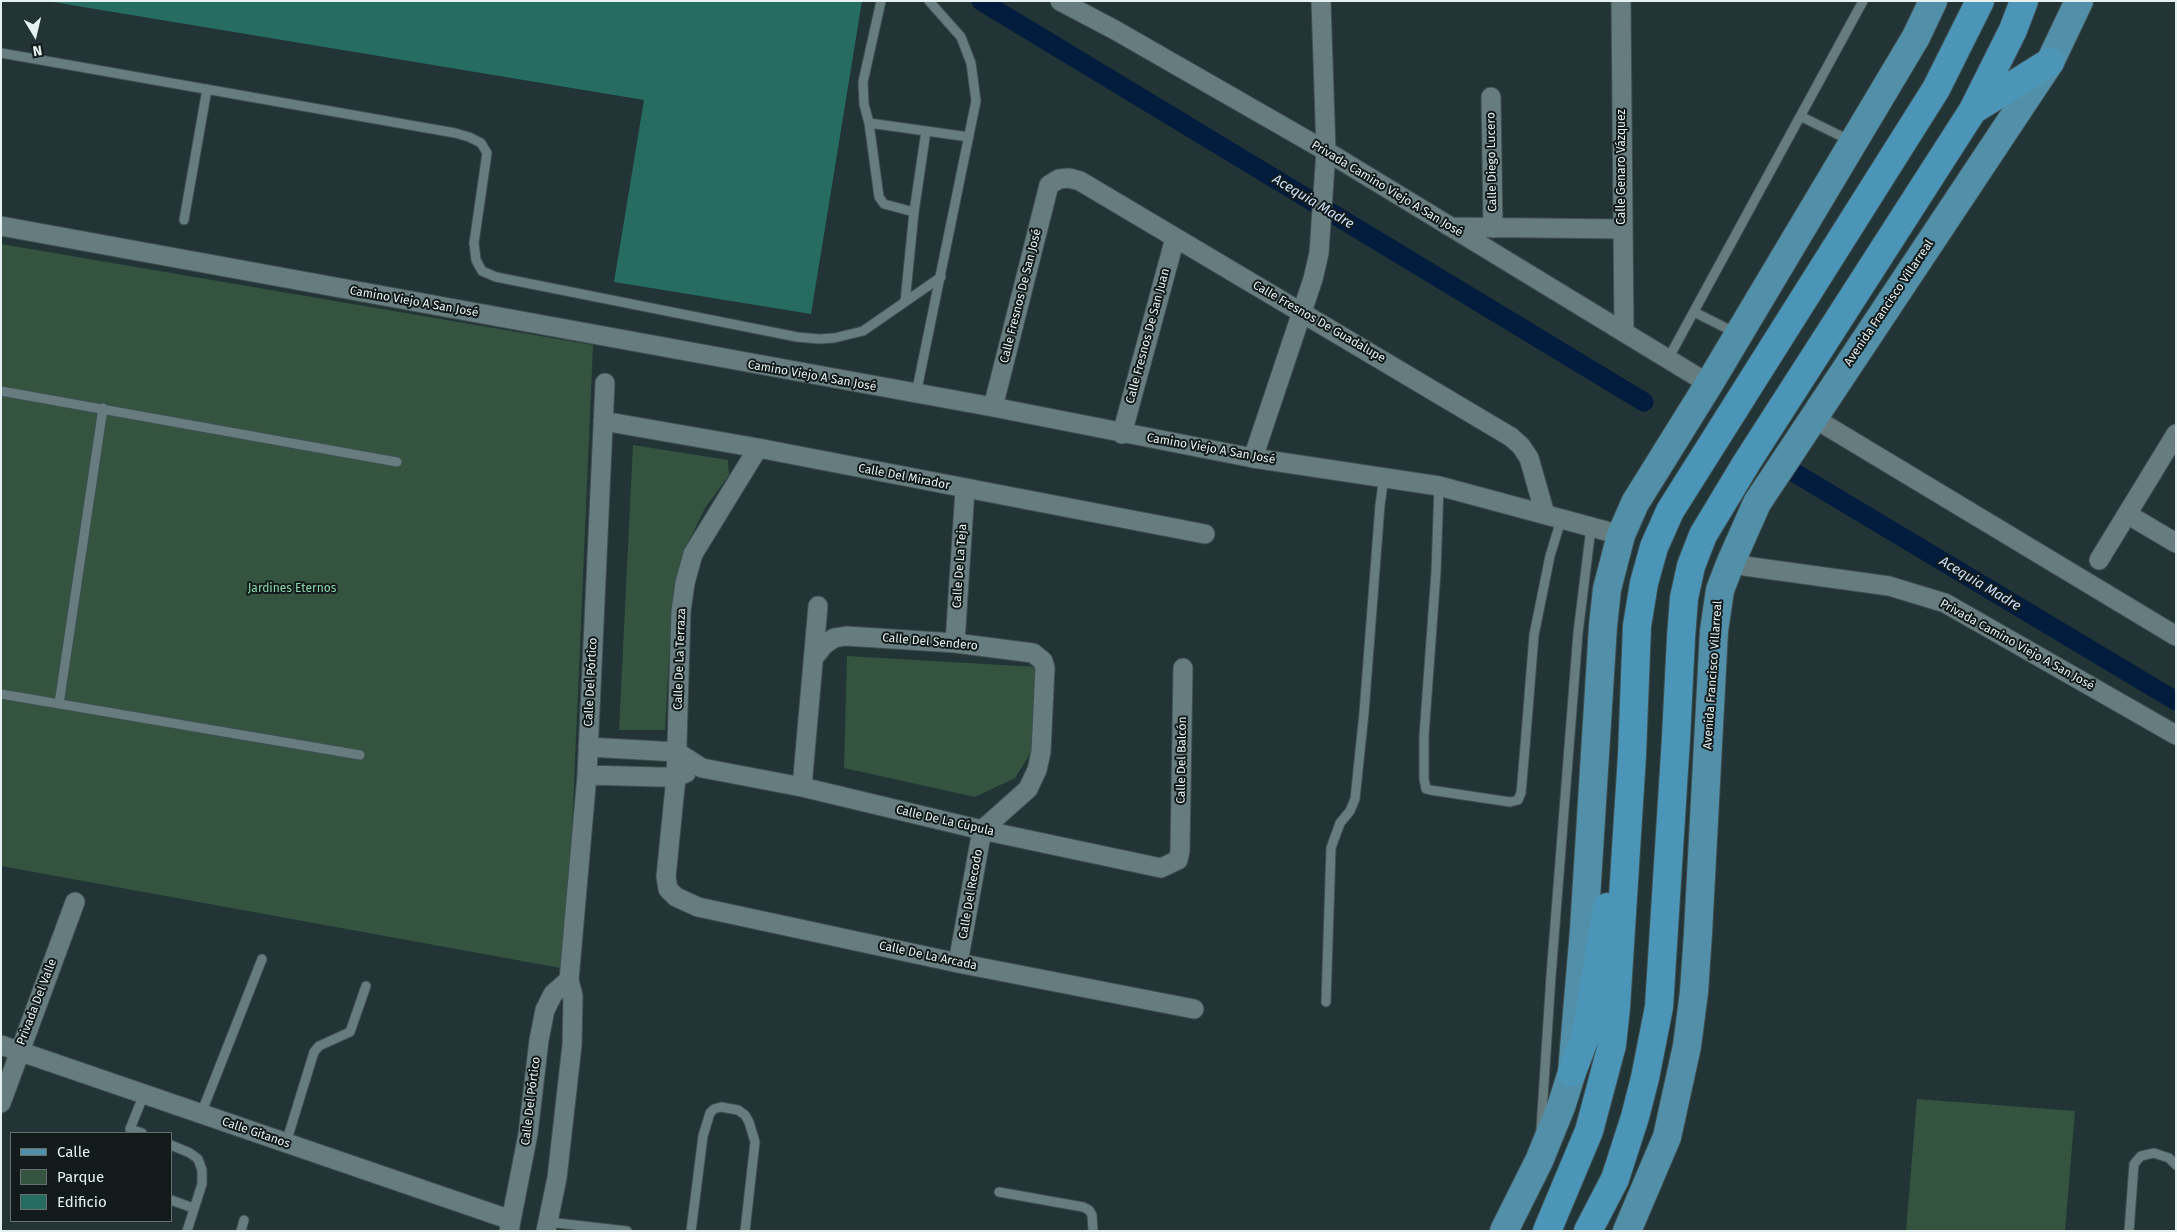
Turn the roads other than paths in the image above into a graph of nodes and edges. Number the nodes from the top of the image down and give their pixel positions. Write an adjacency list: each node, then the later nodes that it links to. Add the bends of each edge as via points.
1 (881, 1): 17 (lane, via 863,82)
2 (928, 1): 19 (lane, via 960,37 971,63 976,101)
3 (1060, 1): 21 (street, Privada Camino Viejo A San José)
4 (1321, 1): 21 (street)
5 (1621, 1): 28 (street, Calle Genaro Vázquez)
6 (1863, 1): 16 (lane)
7 (1933, 1): 20 (main road, via 1916,38)
8 (1980, 1): 72 (highway, via 1936,89 1670,511 1654,547 1644,583 1638,626)
9 (2024, 1): 15 (highway)
10 (2079, 1): 12 (main road, Avenida Francisco Villarreal)
11 (1, 53): 13 (lane)
12 (2050, 62): 15 (highway); 43 (main road, Avenida Francisco Villarreal)
13 (207, 89): 24 (lane); 31 (lane, via 455,133 481,143 487,153 474,244 476,260 482,271 496,277 797,337 834,338 863,331)
14 (1491, 97): 27 (street, Calle Diego Lucero)
15 (1973, 110): 111 (highway, via 1747,462 1703,535 1691,566 1680,638 1659,1007 1635,1117 1615,1179)
16 (1802, 117): 20 (lane); 33 (lane)
17 (869, 123): 18 (lane); 23 (lane, via 879,197 884,204)
18 (926, 131): 19 (lane); 23 (lane)
19 (969, 137): 30 (lane)
20 (1854, 142): 35 (main road)
21 (1326, 151): 26 (street, Privada Camino Viejo A San José); 32 (street, via 1314,279)
22 (1049, 185): 29 (street, Calle Fresnos De Guadalupe, via 1059,179 1080,180); 42 (street, Calle Fresnos De San José)
23 (914, 212): 31 (lane)
24 (184, 220)
25 (1, 226): 40 (street, Camino Viejo A San José)
26 (1450, 227): 27 (street, Calle Diego Lucero); 34 (street, Privada Camino Viejo A San José)
27 (1493, 228): 28 (street, Calle Diego Lucero)
28 (1622, 229): 34 (street, Calle Genaro Vázquez)
29 (1174, 238): 32 (street, Calle Fresnos De Guadalupe); 45 (street, Calle Fresnos De San Juan)
30 (941, 277): 31 (lane); 40 (lane)
31 (905, 302)
32 (1301, 311): 48 (street); 54 (street, Calle Fresnos De Guadalupe, via 1511,437 1529,458)
33 (1694, 312): 35 (lane); 36 (lane)
34 (1624, 332): 36 (street, Privada Camino Viejo A San José)
35 (1739, 335): 38 (main road)
36 (1668, 359): 38 (street, Privada Camino Viejo A San José)
37 (605, 383): 44 (street, Calle Del Pórtico)
38 (1709, 384): 57 (main road, via 1635,504)
39 (1, 391): 41 (lane)
40 (916, 394): 42 (street, Camino Viejo A San José)
41 (103, 408): 49 (lane); 67 (lane)
42 (993, 408): 45 (street, Camino Viejo A San José)
43 (1812, 417): 60 (main road, Avenida Francisco Villarreal, via 1756,503); 62 (street)
44 (603, 421): 47 (street, Calle Del Mirador); 69 (street, Calle Del Pórtico)
45 (1122, 434): 48 (street, Camino Viejo A San José)
46 (2176, 434): 53 (street)
47 (758, 448): 52 (street, Calle Del Mirador); 70 (street, Calle De La Terraza, via 693,554 685,583 681,611)
48 (1253, 458): 50 (street, Camino Viejo A San José)
49 (398, 462)
50 (1384, 476): 51 (street, Camino Viejo A San José); 85 (lane, via 1355,799 1340,823 1331,848)
51 (1439, 486): 54 (street, Camino Viejo A San José); 54 (lane, via 1424,736 1426,789 1510,802 1518,800 1534,636 1550,556)
52 (965, 489): 56 (street, Calle Del Mirador); 63 (street, Calle De La Teja)
53 (2127, 514): 58 (street); 59 (street)
54 (1553, 517): 55 (street, Camino Viejo A San José)
55 (1591, 528): 57 (street, Camino Viejo A San José); 95 (lane, via 1577,642)
56 (1205, 534)
57 (1621, 536): 88 (main road, via 1607,589)
58 (2176, 543)
59 (2099, 560)
60 (1730, 564): 68 (street, Privada Camino Viejo A San José, via 1889,586 1945,603); 112 (main road, Avenida Francisco Villarreal, via 1720,590 1714,631 1696,963 1687,1046 1667,1137)
61 (818, 606): 64 (street)
62 (2176, 636)
63 (955, 643): 64 (street, Calle Del Sendero, via 846,636 834,638); 77 (street, Calle Del Sendero, via 1033,653 1039,656 1045,668 1041,752 1037,770 1028,789)
64 (815, 656): 76 (street)
65 (1183, 668): 78 (street, Calle Del Balcón)
66 (1, 694): 67 (lane)
67 (59, 704): 71 (lane)
68 (2176, 735)
69 (588, 747): 70 (street, Calle De La Cúpula); 74 (street, Calle Del Pórtico)
70 (677, 752): 73 (street, Calle De La Cúpula); 75 (street, Calle De La Terraza)
71 (360, 755)
72 (1632, 755): 88 (highway, via 1586,1035); 110 (highway, via 1612,1045 1589,1131)
73 (702, 768): 75 (street, Calle De La Cúpula); 76 (street, Calle De La Cúpula)
74 (587, 775): 75 (street, Calle De La Cúpula); 83 (street, Calle Del Pórtico)
75 (676, 777): 79 (street, Calle De La Terraza, via 666,877)
76 (802, 787): 77 (street, Calle De La Cúpula)
77 (982, 830): 78 (street, Calle De La Cúpula, via 1151,867 1161,868 1178,860); 82 (street, Calle Del Recodo)
78 (1180, 851)
79 (668, 889): 82 (street, Calle De La Arcada, via 676,897 698,907)
80 (75, 902): 87 (street, Privada Del Valle)
81 (262, 959): 91 (lane)
82 (958, 963): 86 (street, Calle De La Arcada)
83 (569, 980): 101 (street, Calle Del Pórtico, via 553,994 545,1010 528,1134); 102 (street, Calle Del Pórtico, via 573,996 572,1045)
84 (366, 986): 93 (lane, via 350,1032 319,1046 314,1052)
85 (1326, 1002)
86 (1194, 1009)
87 (10, 1048): 89 (street, Calle Gitanos); 90 (street, Privada Del Valle)
88 (1572, 1072): 95 (main road)
89 (144, 1094): 91 (street, Calle Gitanos); 92 (lane)
90 (1, 1103)
91 (201, 1114): 93 (street, Calle Gitanos)
92 (129, 1131)
93 (286, 1143): 101 (street, Calle Gitanos)
94 (172, 1145): 99 (lane, via 198,1159 202,1170 202,1184)
95 (1539, 1161): 109 (main road)
96 (2176, 1165): 113 (lane, via 2169,1158 2154,1153 2141,1156 2134,1164)
97 (999, 1192): 108 (lane, via 1083,1207 1092,1214)
98 (172, 1200): 99 (lane)
99 (193, 1208): 103 (lane)
100 (244, 1220): 104 (lane)
101 (510, 1225)
102 (547, 1226): 105 (lane)
103 (187, 1231)
104 (241, 1231)
105 (627, 1231)
106 (690, 1231): 107 (lane, via 703,1136 710,1114 721,1107 738,1110 745,1115 755,1142)
107 (745, 1231)
108 (1093, 1231)
109 (1504, 1231)
110 (1547, 1231)
111 (1588, 1231)
112 (1627, 1231)
113 (2129, 1231)

